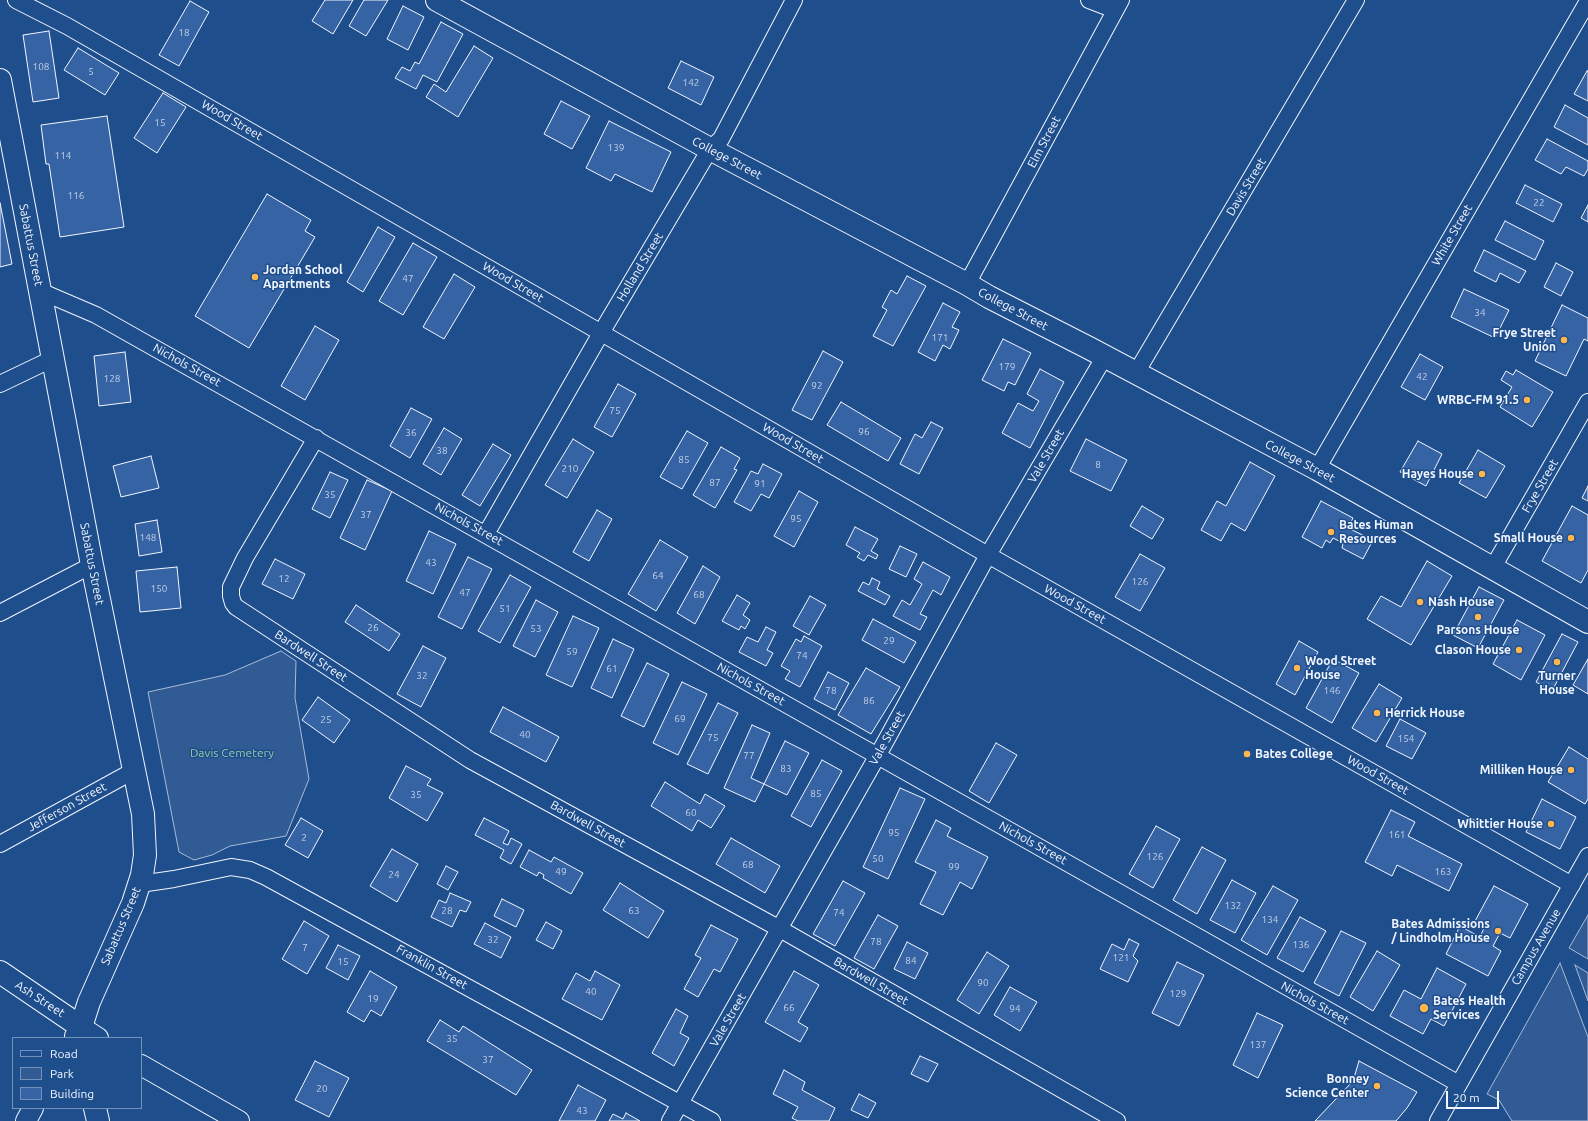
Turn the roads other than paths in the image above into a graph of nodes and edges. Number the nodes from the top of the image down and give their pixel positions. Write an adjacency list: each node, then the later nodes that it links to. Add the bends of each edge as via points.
1 (16, 0): 13 (street, Wood Street, via 67,26)
2 (437, 0): 10 (main road, College Street)
3 (794, 0): 10 (street, Holland Street, via 721,139)
4 (1089, 0): 7 (street)
5 (1356, 0): 16 (street, Davis Street)
6 (1588, 1): 20 (street, White Street)
7 (1118, 5): 11 (street, Elm Street)
8 (0, 80): 9 (main road, Sabattus Street)
9 (7, 150): 12 (main road, Sabattus Street)
10 (710, 150): 11 (main road, College Street); 13 (street, Holland Street)
11 (967, 284): 14 (main road, College Street)
12 (40, 291): 15 (main road, Sabattus Street); 19 (street, Nichols Street, via 96,315)
13 (602, 333): 21 (street, Holland Street); 22 (street, Wood Street)
14 (1105, 356): 16 (main road, College Street); 22 (street, Vale Street)
15 (52, 359): 17 (street); 23 (main road, Sabattus Street)
16 (1136, 373): 20 (main road, College Street)
17 (0, 384)
18 (1588, 402): 24 (street, Frye Street)
19 (316, 438): 21 (street, Nichols Street); 33 (street, Bardwell Street, via 245,558 231,587 231,596 236,607 470,760)
20 (1317, 469): 24 (main road, College Street)
21 (486, 534): 27 (street, Nichols Street)
22 (988, 555): 27 (street, Vale Street); 32 (street, Wood Street)
23 (92, 565): 25 (street); 28 (main road, Sabattus Street)
24 (1492, 569): 26 (main road, College Street)
25 (0, 613)
26 (1588, 622)
27 (878, 755): 33 (street, Vale Street); 37 (street, Nichols Street)
28 (135, 770): 29 (street, Jefferson Street); 31 (main road, Sabattus Street, via 143,814 145,855)
29 (0, 844)
30 (1588, 856): 32 (street, Campus Avenue)
31 (140, 884): 35 (main road, Sabattus Street, via 89,1002); 38 (street, Franklin Street, via 231,868 250,870)
32 (1572, 885): 37 (street, Campus Avenue)
33 (780, 929): 38 (street, Vale Street); 46 (street, Bardwell Street)
34 (0, 972): 35 (main road, Ash Street)
35 (84, 1035)
36 (142, 1066): 43 (street)
37 (1459, 1084): 47 (street, Campus Avenue)
38 (680, 1103): 44 (street, Vale Street); 45 (street, Franklin Street)
39 (33, 1109): 41 (street)
40 (95, 1109): 42 (main road)
41 (26, 1121)
42 (98, 1121)
43 (239, 1121)
44 (670, 1121)
45 (712, 1121)
46 (1117, 1121)
47 (1438, 1121)

